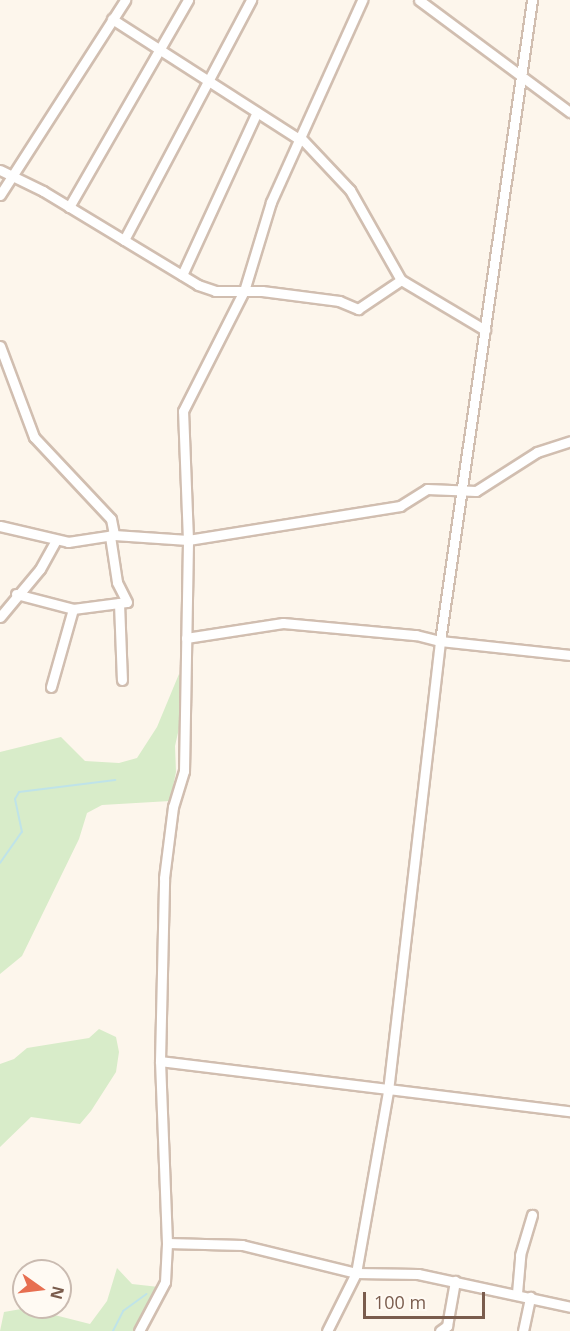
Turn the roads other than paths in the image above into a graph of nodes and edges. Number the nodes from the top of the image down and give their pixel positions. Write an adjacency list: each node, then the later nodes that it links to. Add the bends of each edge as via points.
1 (124, 0): 7 (street)
2 (188, 0): 8 (street)
3 (251, 0): 10 (street)
4 (362, 0): 13 (street)
5 (419, 0): 9 (street)
6 (532, 0): 9 (street)
7 (112, 19): 8 (street); 15 (street)
8 (160, 50): 10 (street); 17 (street)
9 (521, 75): 12 (street); 22 (street)
10 (208, 81): 11 (street); 18 (street)
11 (257, 112): 13 (street); 19 (street)
12 (570, 112)
13 (300, 138): 20 (street, via 350,190); 21 (street, via 271,202)
14 (0, 170): 15 (street)
15 (12, 176): 16 (street); 17 (street)
16 (0, 195)
17 (69, 207): 18 (street)
18 (124, 240): 19 (street)
19 (182, 275): 21 (street, via 215,291)
20 (401, 280): 21 (street, via 358,309 339,301); 22 (street)
21 (244, 291): 29 (street, via 183,411)
22 (485, 330): 25 (street)
23 (0, 345): 27 (street, via 34,436 111,519)
24 (570, 441): 25 (street, via 537,452 476,491)
25 (462, 489): 29 (street, via 427,489 400,506); 35 (street)
26 (0, 526): 28 (street)
27 (112, 536): 28 (street); 29 (street); 31 (street, via 117,582 127,602)
28 (56, 540): 30 (street, via 40,569)
29 (188, 540): 34 (street)
30 (16, 594): 32 (street); 33 (street)
31 (119, 603): 32 (street); 37 (street)
32 (73, 609): 38 (street)
33 (0, 617)
34 (186, 638): 35 (street, via 283,623 416,635); 39 (street, via 184,771 173,807 164,878)
35 (440, 641): 36 (street); 40 (street)
36 (570, 655)
37 (122, 680)
38 (51, 687)
39 (160, 1061): 40 (street, via 304,1076); 43 (street)
40 (388, 1091): 41 (street); 44 (street)
41 (570, 1111)
42 (532, 1215): 46 (street, via 520,1255)
43 (167, 1243): 44 (street, via 243,1245); 49 (street, via 165,1282)
44 (356, 1273): 45 (street, via 418,1274); 50 (street)
45 (455, 1281): 46 (street); 51 (street, via 447,1326)
46 (517, 1293): 47 (street)
47 (530, 1297): 48 (street); 52 (street)
48 (570, 1307)
49 (139, 1331)
50 (327, 1331)
51 (440, 1331)
52 (523, 1331)

